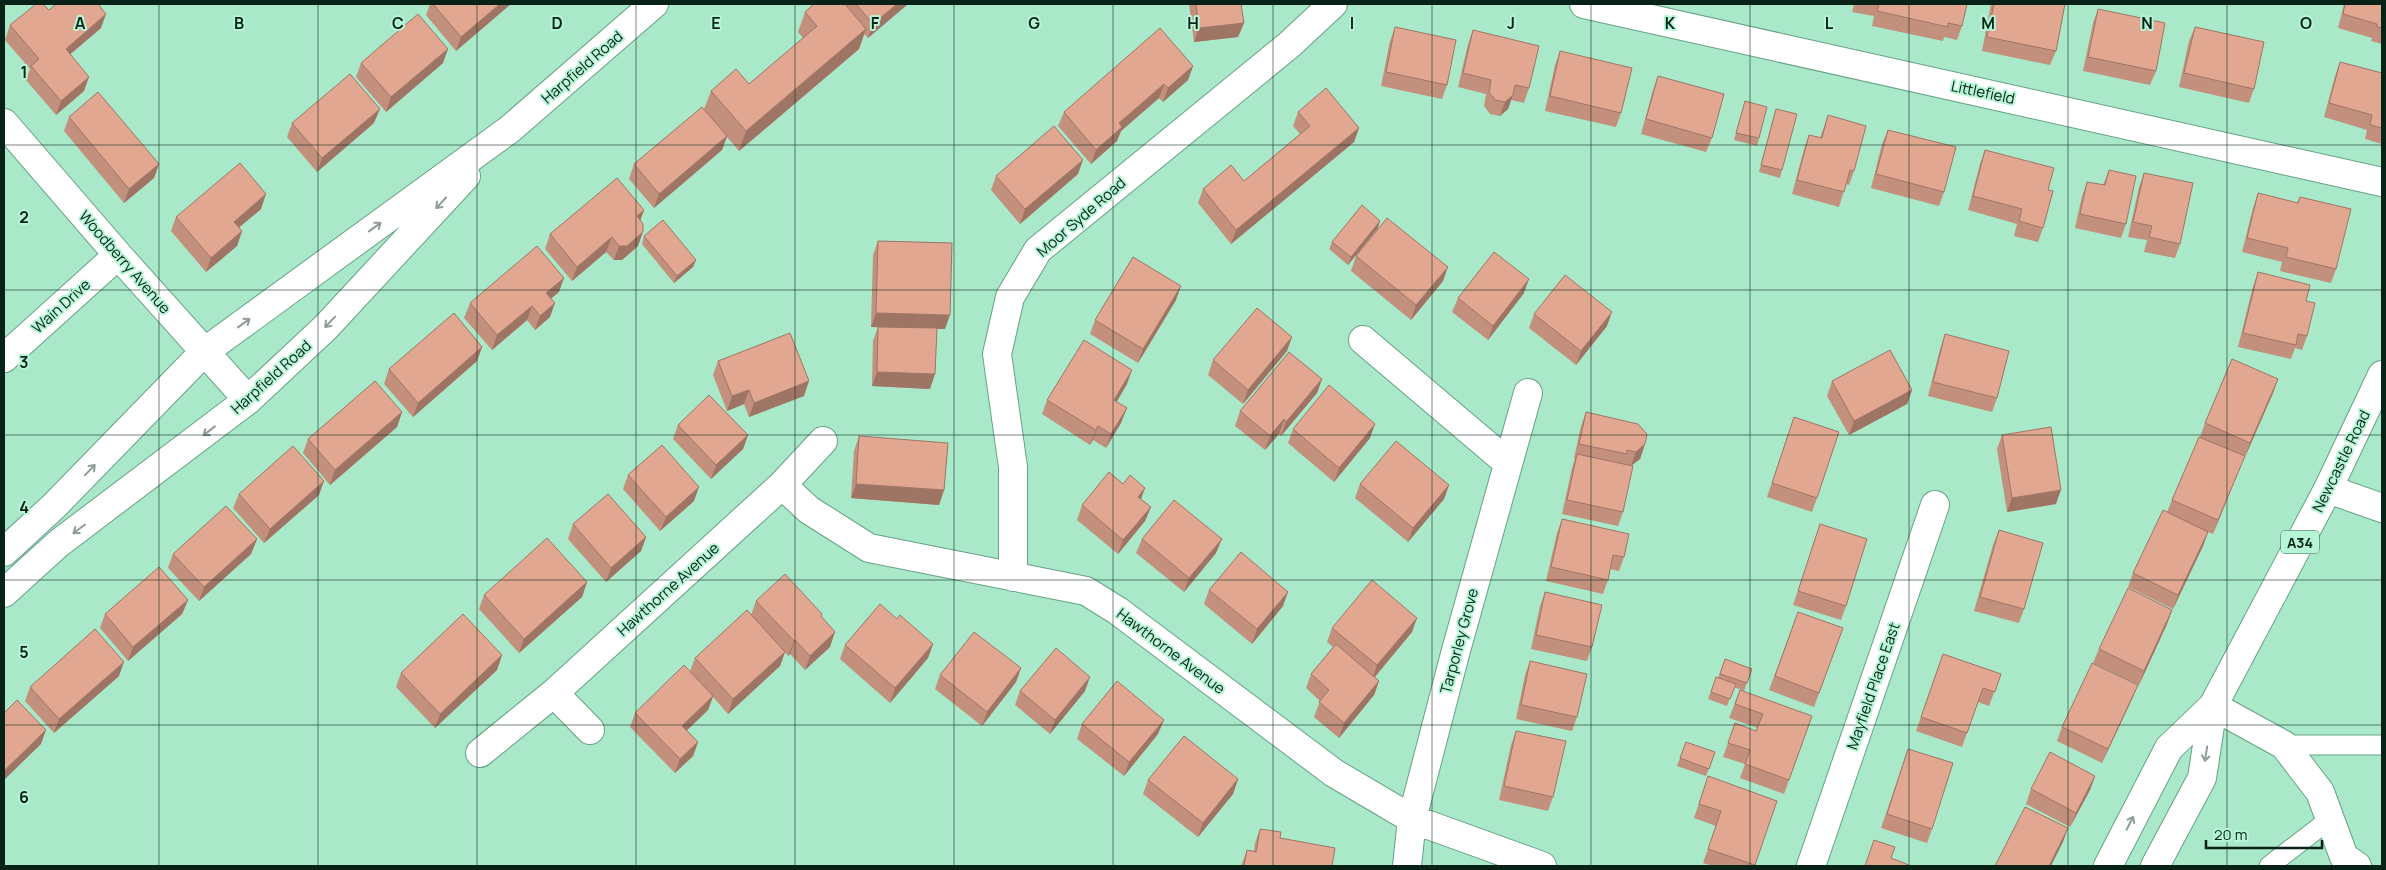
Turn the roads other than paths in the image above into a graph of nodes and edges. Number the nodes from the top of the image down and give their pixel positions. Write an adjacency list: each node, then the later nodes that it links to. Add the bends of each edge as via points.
1 (654, 4): 5 (main road, Harpfield Road)
2 (1333, 4): 21 (main road, Moor Syde Road, via 1289,45 1038,250 1010,297 997,354 1014,466)
3 (1584, 4): 6 (main road, Littlefield)
4 (4, 123): 7 (main road, Woodberry Avenue)
5 (510, 130): 9 (main road, Harpfield Road, one-way to 5); 13 (main road, Harpfield Road, one-way to 13, via 326,327)
6 (2382, 182)
7 (118, 255): 9 (main road, Woodberry Avenue); 10 (main road, Wain Drive)
8 (1363, 340): 15 (main road)
9 (204, 352): 13 (main road, Woodberry Avenue); 20 (main road, Harpfield Road, one-way to 9, via 54,506)
10 (4, 358)
11 (2382, 375): 17 (main road, Newcastle Road / A34)
12 (1528, 393): 15 (main road, Tarporley Grove)
13 (248, 400): 22 (main road, Harpfield Road, one-way to 22, via 59,543)
14 (823, 441): 16 (main road, Hawthorne Avenue)
15 (1508, 463): 29 (main road, Tarporley Grove)
16 (782, 486): 21 (main road, Hawthorne Avenue, via 809,510 869,548); 23 (main road, Hawthorne Avenue)
17 (2328, 489): 19 (main road); 24 (main road, Newcastle Road / A34)
18 (1936, 505): 33 (main road, Mayfield Place East)
19 (2382, 508)
20 (4, 552)
21 (1013, 577): 29 (main road, Hawthorne Avenue, via 1086,592 1118,611 1334,773)
22 (4, 593)
23 (554, 692): 25 (main road); 28 (main road, Hawthorne Avenue)
24 (2213, 706): 26 (main road); 34 (main road, Newcastle Road / A34, one-way to 24, via 2169,748); 35 (main road, Newcastle Road / A34, one-way to 35, via 2202,778)
25 (590, 730)
26 (2284, 744): 27 (lane); 30 (main road, via 2320,792)
27 (2382, 745)
28 (480, 753)
29 (1412, 819): 31 (main road, Tarporley Grove); 32 (main road, Hawthorne Avenue)
30 (2330, 819): 36 (lane); 37 (main road, via 2344,857)
31 (1407, 866)
32 (1542, 866)
33 (1811, 866)
34 (2108, 866)
35 (2155, 866)
36 (2269, 866)
37 (2357, 866)

